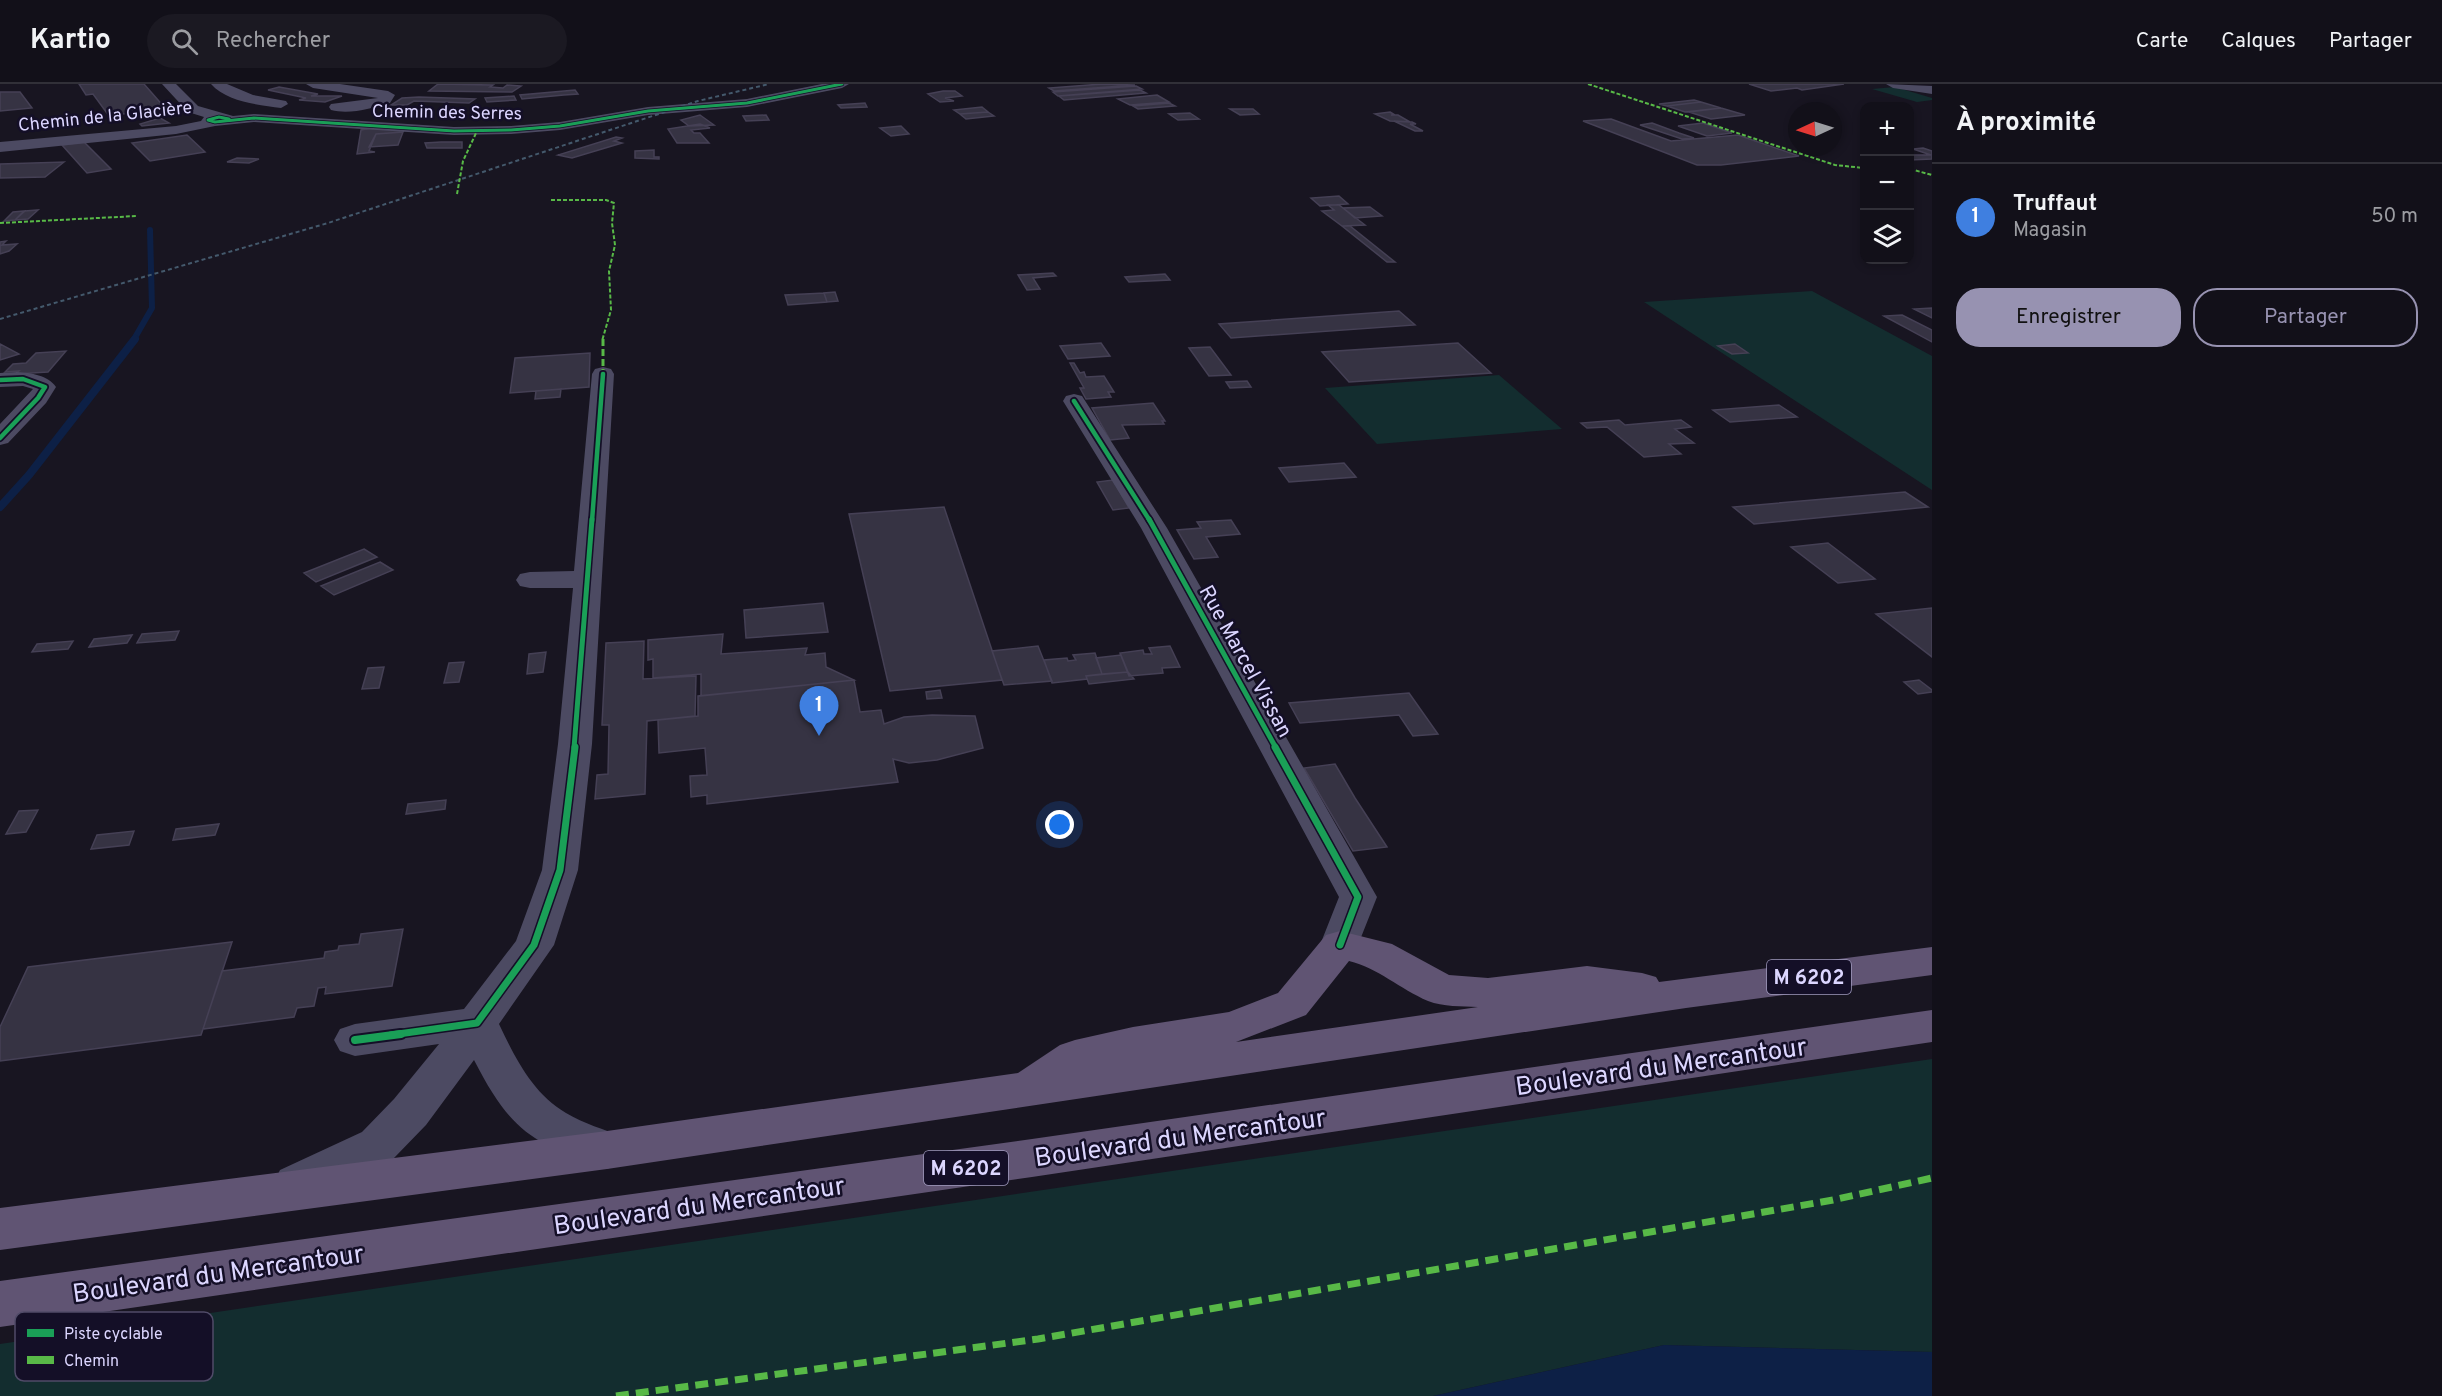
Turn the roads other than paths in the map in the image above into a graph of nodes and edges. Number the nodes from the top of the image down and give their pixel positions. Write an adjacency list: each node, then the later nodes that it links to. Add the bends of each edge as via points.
1 (169, 84): 9 (street, via 193,109)
2 (218, 84): 7 (street, via 249,99)
3 (313, 84): 8 (street, via 388,95 386,100 374,104)
4 (842, 84): 9 (street, Chemin des Serres, via 747,103 648,111 517,130 454,131 274,118)
5 (1893, 84): 6 (street)
6 (1932, 90)
7 (300, 106)
8 (323, 107)
9 (221, 119): 10 (street, Chemin de la Glacière, via 176,130)
10 (0, 147)
11 (603, 374): 15 (street)
12 (0, 380): 14 (street, via 24,379 45,387)
13 (1074, 401): 17 (street, Rue Marcel Vissan, via 1154,528 1358,897)
14 (0, 438)
15 (588, 579): 16 (street); 20 (street, via 560,870 534,945)
16 (530, 580)
17 (1340, 945): 19 (main road, via 1378,954 1442,990 1488,993 1587,981); 23 (main road, via 1292,1004 1233,1028 1133,1043 1075,1057)
18 (1932, 961): 19 (main road, M 6202)
19 (1686, 993): 23 (main road, M 6202)
20 (477, 1023): 22 (street); 24 (street, via 520,1100 549,1126); 25 (street, via 443,1072 378,1145)
21 (1932, 1026): 27 (main road, Boulevard du Mercantour / M 6202)
22 (355, 1040)
23 (1026, 1090): 24 (main road, M 6202)
24 (606, 1149): 25 (main road, M 6202)
25 (284, 1190): 26 (main road, M 6202)
26 (0, 1229)
27 (0, 1304)

